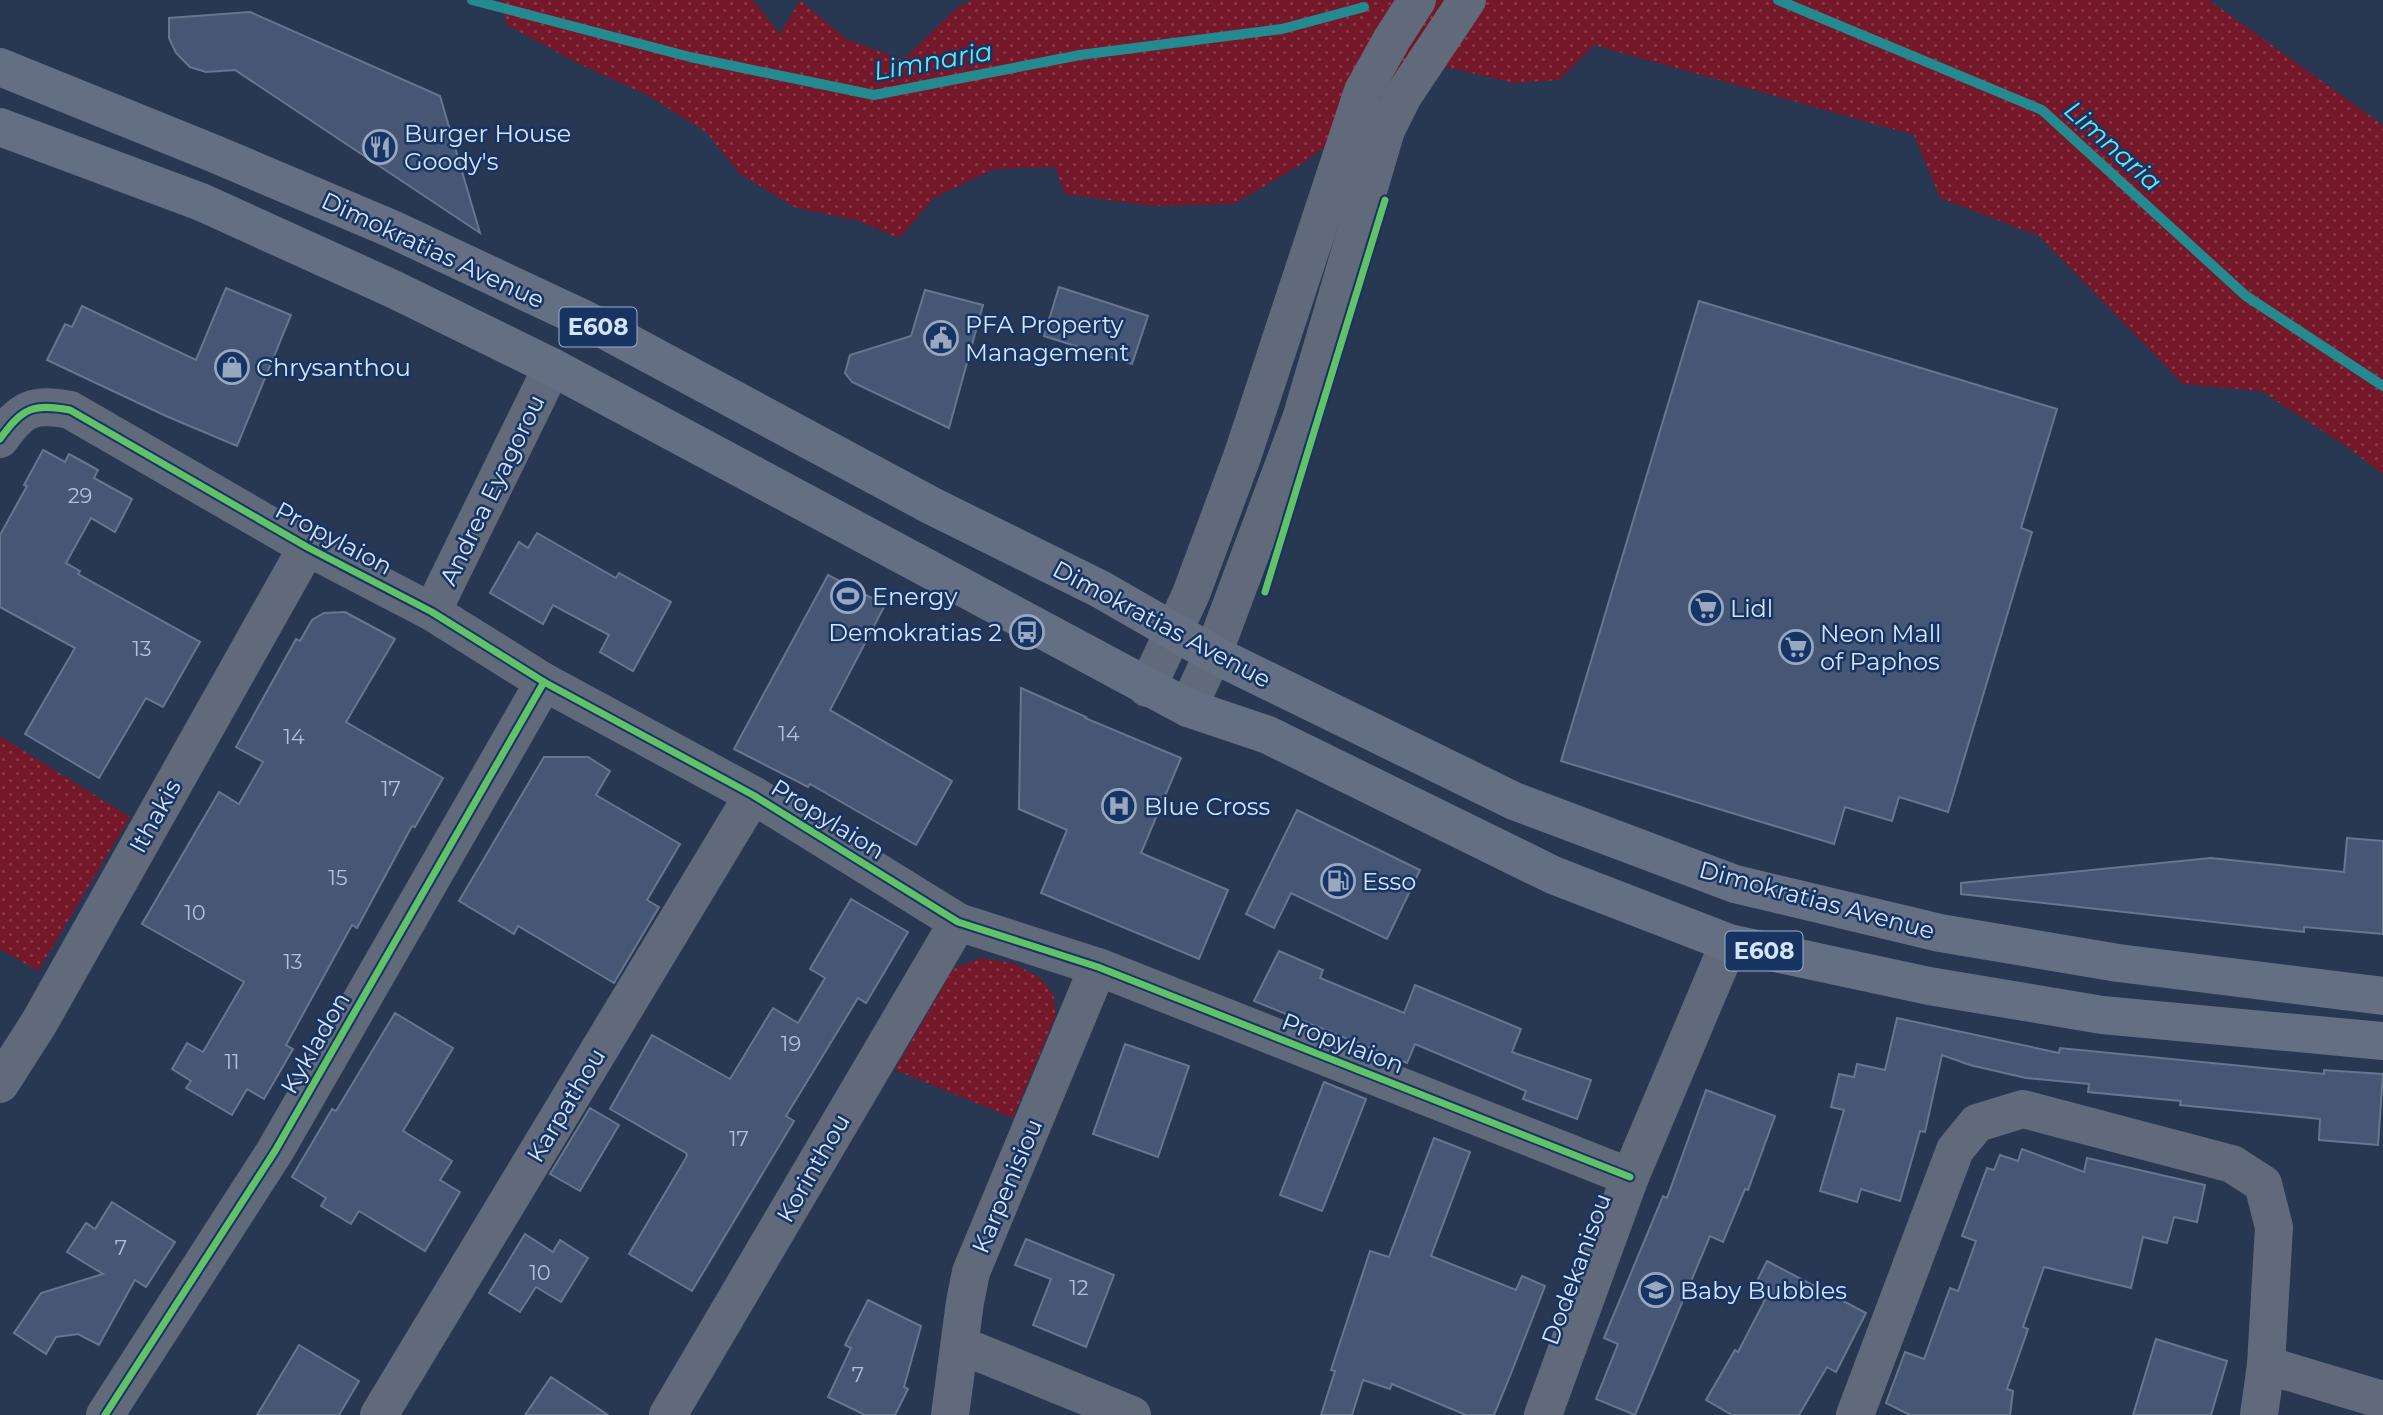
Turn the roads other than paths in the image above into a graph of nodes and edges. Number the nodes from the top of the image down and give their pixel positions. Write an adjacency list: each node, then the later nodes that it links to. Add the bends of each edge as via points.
1 (1417, 0): 9 (street, via 1363,91 1242,457)
2 (1466, 0): 10 (street, via 1403,96 1387,130 1301,419)
3 (0, 67): 9 (highway, Dimokratias Avenue / E608, via 393,229 586,320 932,506 1100,589)
4 (0, 127): 5 (highway, E608, via 201,202)
5 (552, 367): 8 (street, Andrea Eyagorou); 12 (highway, E608)
6 (0, 439): 7 (street, Propylaion, via 28,410 47,406 70,410)
7 (307, 547): 8 (street, Propylaion); 20 (street, Ithakis)
8 (432, 612): 11 (street, Propylaion)
9 (1174, 633): 10 (highway, Dimokratias Avenue / E608); 12 (street)
10 (1213, 654): 13 (street); 18 (highway, Dimokratias Avenue / E608, via 1514,801 1735,884 1940,933 2118,963)
11 (544, 682): 14 (street, Propylaion); 25 (street, Kykladon, via 275,1151)
12 (1147, 688): 13 (highway, E608)
13 (1188, 708): 16 (highway, E608, via 1268,736 1553,875)
14 (753, 795): 15 (street, Propylaion); 26 (street, Karpathou)
15 (958, 922): 17 (street, Propylaion); 27 (street, Korinthou)
16 (1729, 943): 19 (highway, E608, via 1930,986 2102,1015); 21 (street, Dodekanisou)
17 (1098, 967): 21 (street, Propylaion); 22 (street, Karpenisiou, via 971,1272)
18 (2383, 996)
19 (2383, 1041)
20 (0, 1084)
21 (1630, 1177): 30 (street, Dodekanisou)
22 (960, 1345): 28 (street, Karpenisiou); 29 (street)
23 (2266, 1365): 24 (street); 31 (street, via 2274,1227 2263,1184 2232,1164 2023,1109 1977,1123 1955,1150); 32 (street)
24 (2383, 1400)
25 (105, 1415)
26 (379, 1415)
27 (668, 1415)
28 (950, 1415)
29 (1132, 1415)
30 (1543, 1415)
31 (1855, 1415)
32 (2259, 1415)

